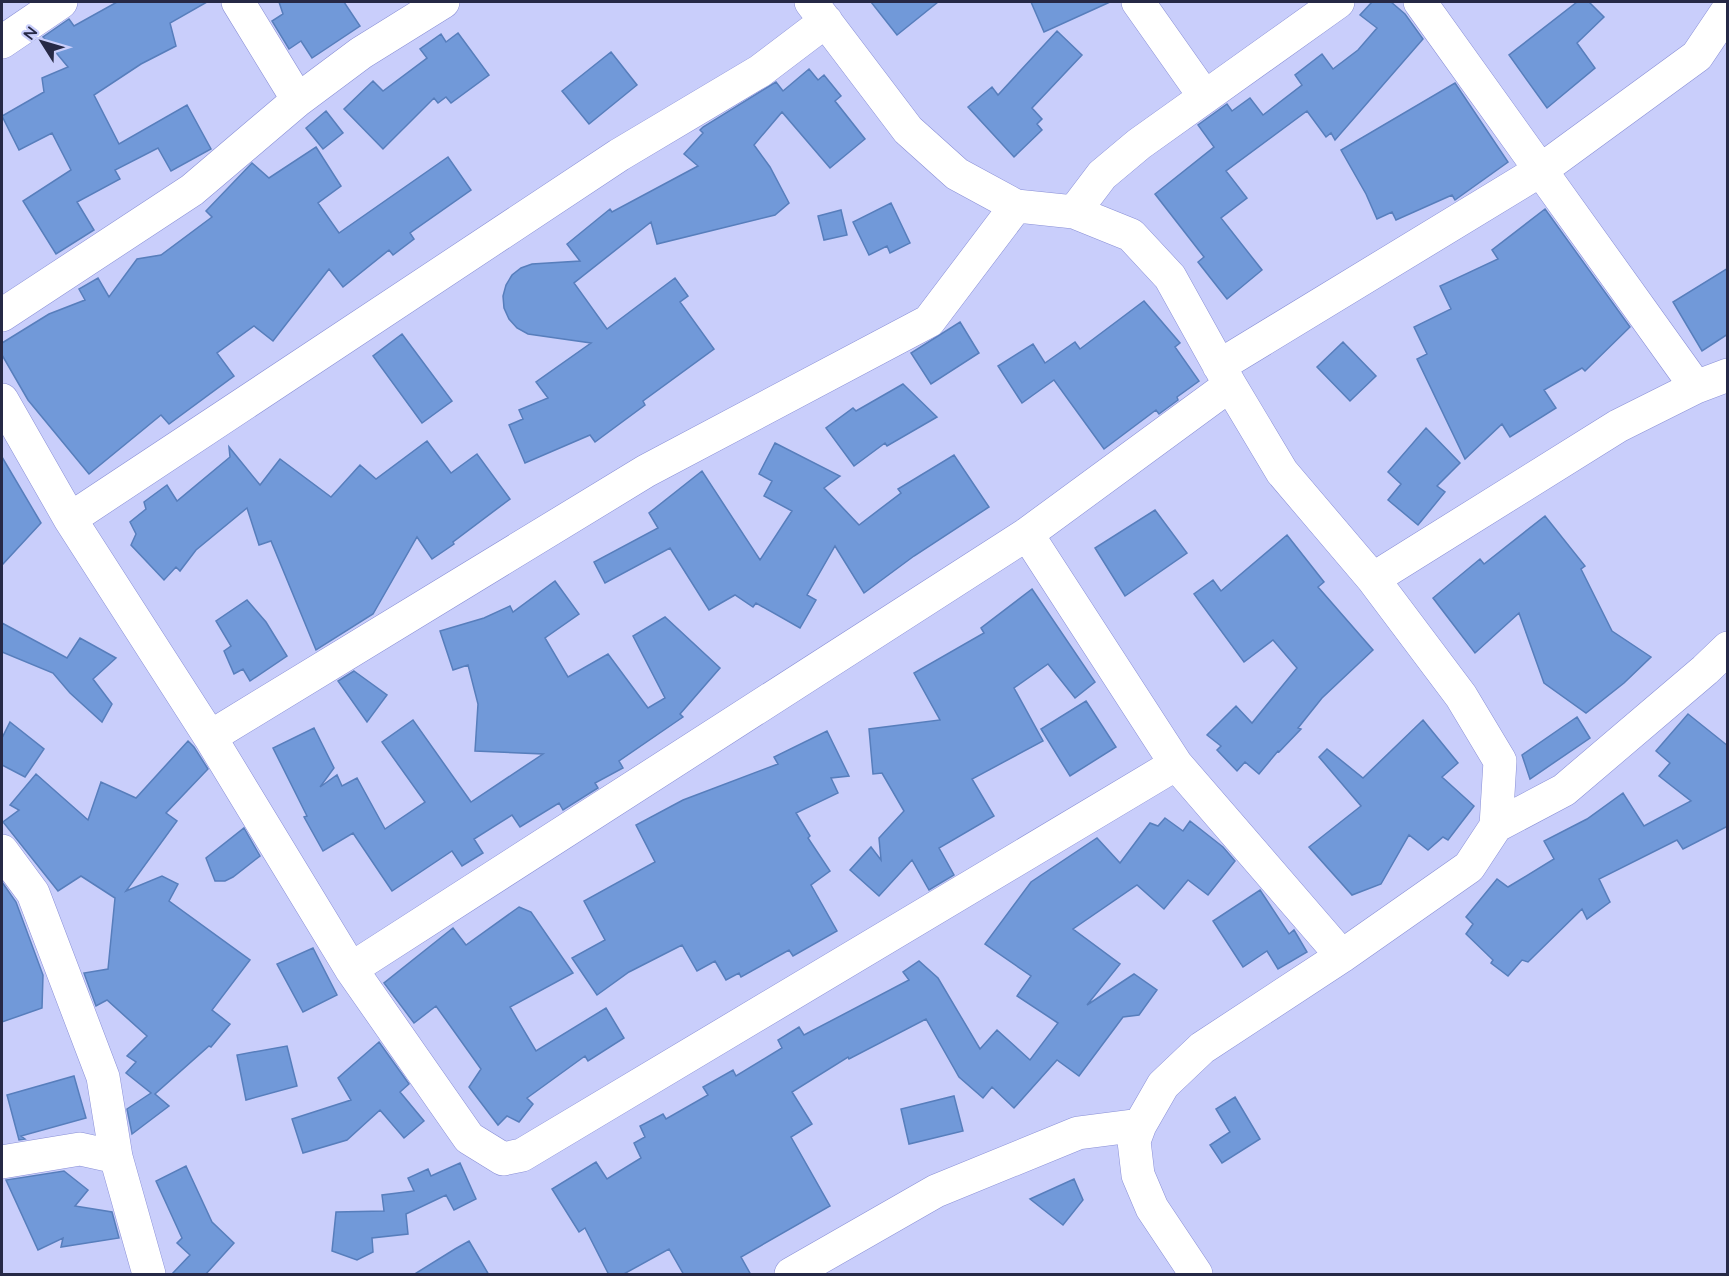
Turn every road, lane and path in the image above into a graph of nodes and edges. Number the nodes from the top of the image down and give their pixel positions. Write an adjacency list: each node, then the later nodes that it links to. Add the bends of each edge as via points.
1 (61, 2): 9 (street)
2 (238, 2): 11 (street)
3 (443, 2): 11 (street, via 361,53)
4 (1138, 2): 10 (street)
5 (1338, 2): 10 (street)
6 (1420, 2): 12 (street)
7 (1728, 10): 12 (street, via 1697,57)
8 (819, 11): 13 (street, via 908,130 957,174); 20 (street, via 760,71 619,155)
9 (2, 42)
10 (1205, 97): 14 (street, via 1102,176)
11 (298, 100): 15 (street, via 192,190)
12 (1541, 170): 16 (street); 18 (street)
13 (1016, 206): 14 (street); 24 (street, via 929,321 646,471)
14 (1074, 212): 16 (street, via 1131,235 1170,277)
15 (2, 315)
16 (1224, 375): 21 (street); 22 (street, via 1282,472)
17 (1728, 375): 18 (street)
18 (1696, 387): 22 (street, via 1618,426)
19 (2, 400): 20 (street)
20 (70, 519): 24 (street)
21 (1027, 534): 25 (street); 29 (street)
22 (1373, 579): 26 (street, via 1461,696 1500,761)
23 (1728, 648): 26 (street, via 1564,790)
24 (210, 737): 29 (street)
25 (1176, 764): 28 (street); 29 (street, via 522,1155 503,1159 469,1138)
26 (1496, 826): 28 (street, via 1468,867)
27 (2, 851): 31 (street, via 33,893 103,1077)
28 (1342, 956): 30 (street, via 1202,1048 1163,1085)
29 (351, 969)
30 (1140, 1125): 34 (street, via 1078,1133 936,1191); 35 (street, via 1134,1141 1138,1174 1152,1208)
31 (116, 1156): 32 (street, via 81,1149); 33 (street)
32 (2, 1162)
33 (149, 1275)
34 (791, 1275)
35 (1196, 1275)

